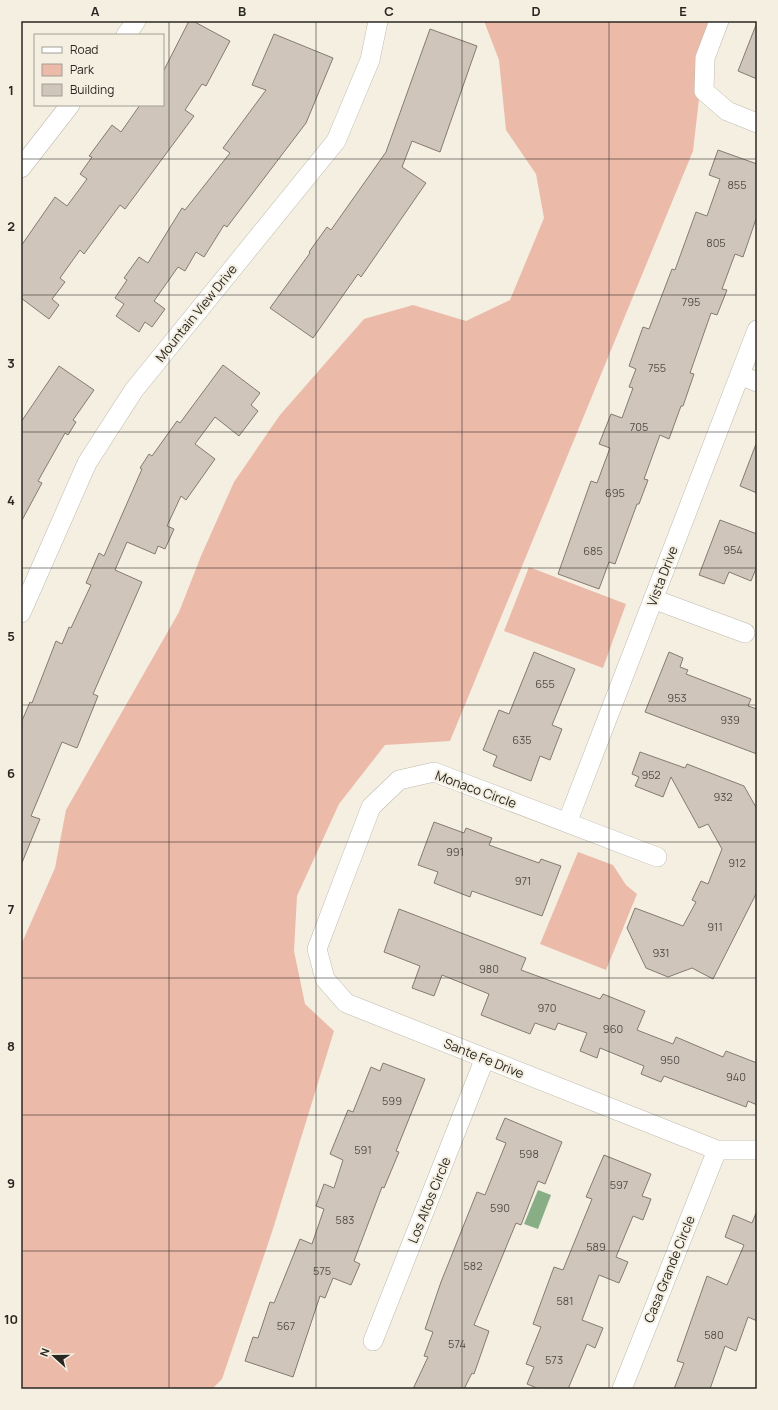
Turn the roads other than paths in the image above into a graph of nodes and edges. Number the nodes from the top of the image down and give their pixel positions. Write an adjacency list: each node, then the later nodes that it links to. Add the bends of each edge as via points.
1 (136, 21): 4 (street)
2 (378, 21): 12 (street, Mountain View Drive, via 370,60 336,141 134,390 87,463)
3 (719, 21): 6 (street, via 705,58 704,91 727,112)
4 (127, 34)
5 (69, 106): 7 (street)
6 (757, 123)
7 (21, 168)
8 (757, 330): 9 (street, Vista Drive)
9 (740, 375): 10 (street); 11 (street, Vista Drive)
10 (757, 382)
11 (653, 599): 13 (street); 14 (street, Vista Drive)
12 (21, 613)
13 (745, 633)
14 (567, 823): 15 (street, Monaco Circle); 16 (street, Monaco Circle, via 434,772 415,776 399,780 371,807)
15 (657, 857)
16 (345, 875): 17 (street, Sante Fe Drive, via 318,949 325,979 346,1003)
17 (485, 1058): 18 (street, Sante Fe Drive); 20 (street, Los Altos Circle)
18 (717, 1150): 19 (street, Sante Fe Drive); 21 (street, Casa Grande Circle)
19 (757, 1150)
20 (373, 1341)
21 (622, 1389)

